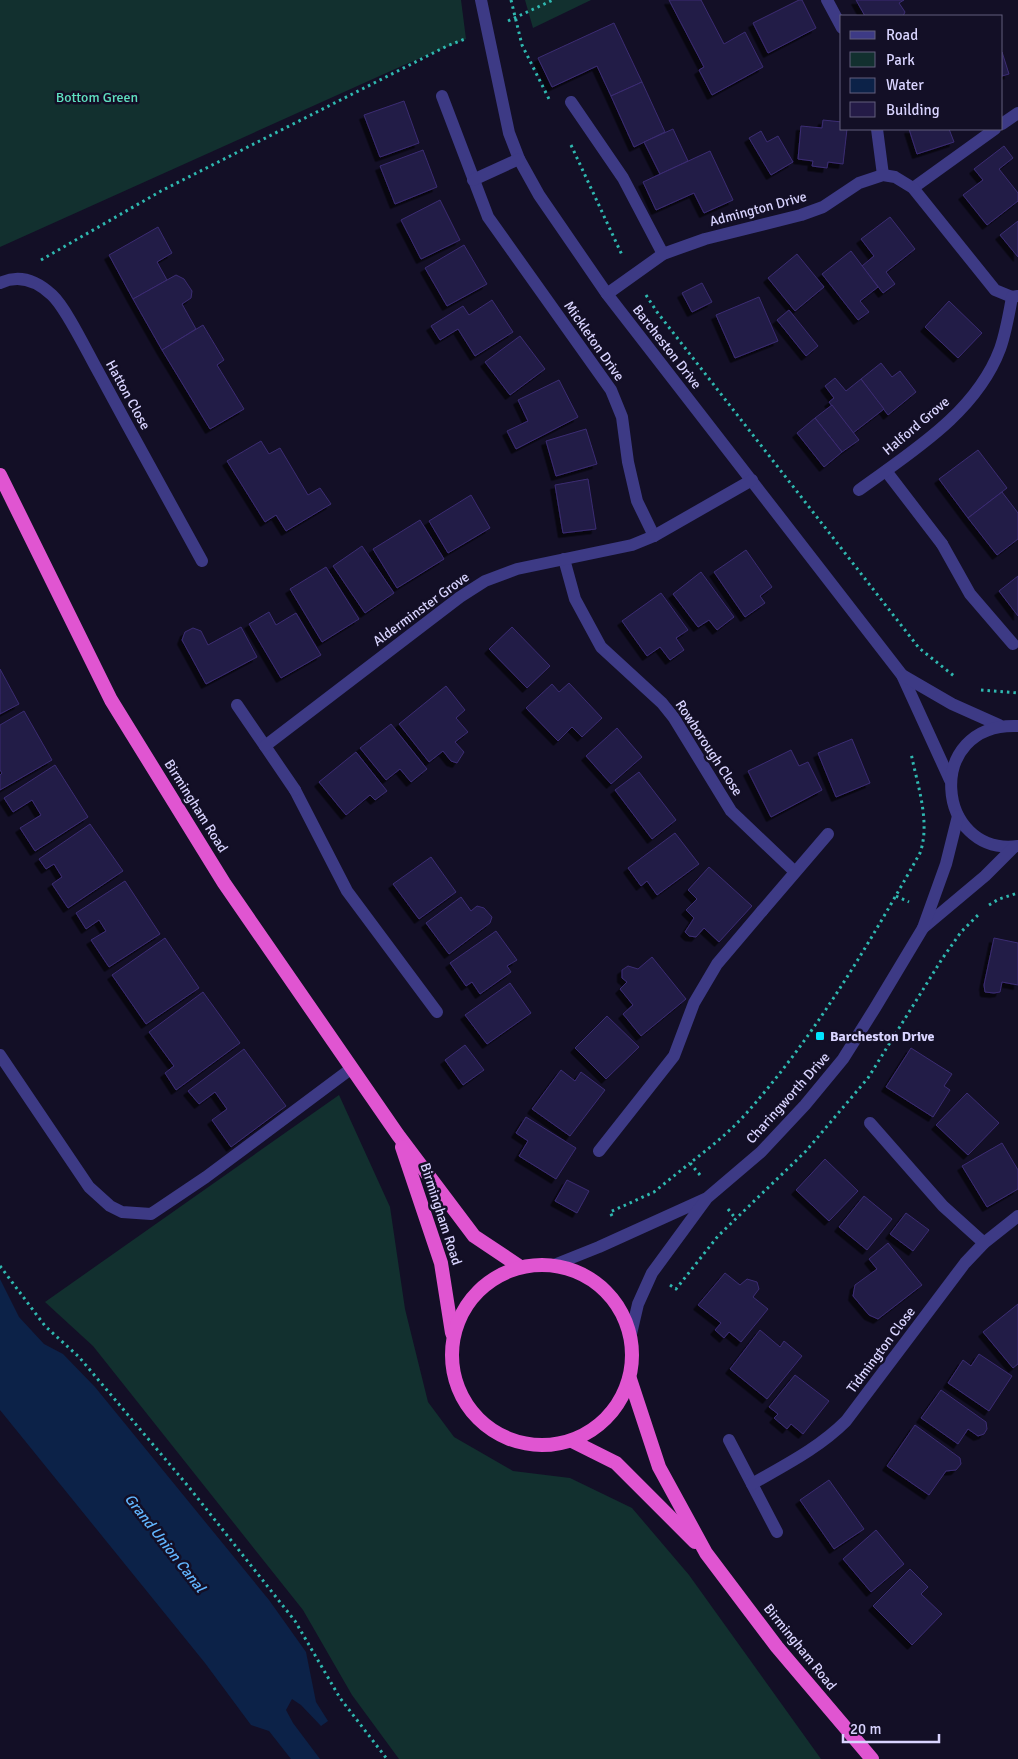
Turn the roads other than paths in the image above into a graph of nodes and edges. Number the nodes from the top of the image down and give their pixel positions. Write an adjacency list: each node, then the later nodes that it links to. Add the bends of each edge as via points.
1 (481, 0): 10 (street, Barcheston Drive, via 502,108)
2 (827, 0): 3 (street)
3 (840, 24)
4 (442, 96): 12 (street, Mickleton Drive)
5 (571, 102): 14 (street, via 623,178)
6 (1018, 113): 7 (street)
7 (1003, 123)
8 (877, 130): 11 (street)
9 (994, 130): 13 (street)
10 (519, 159): 12 (street); 16 (street, Barcheston Drive, via 561,229)
11 (883, 175): 13 (street, via 895,177); 14 (street, Admington Drive, via 859,183 822,207 801,215 714,236)
12 (473, 180): 22 (street, Mickleton Drive, via 488,217 611,390 622,417 637,501)
13 (913, 188): 17 (street, via 994,290)
14 (663, 254): 16 (street, Admington Drive)
15 (5, 281): 24 (street, Hatton Close, via 32,282 54,296)
16 (607, 294): 19 (street, Barcheston Drive)
17 (1015, 297): 18 (street, Halford Grove, via 1000,349 984,380 953,418)
18 (886, 470): 21 (street, Halford Grove); 25 (street, Halford Grove, via 942,544 970,594)
19 (752, 480): 22 (street, Alderminster Grove); 26 (street, Barcheston Drive)
20 (1, 481): 38 (highway, Birmingham Road, via 112,700 224,883)
21 (859, 490)
22 (654, 536): 23 (street, Alderminster Grove, via 632,545)
23 (564, 559): 29 (street, Alderminster Grove, via 517,569 485,581); 34 (street, Rowborough Close, via 575,598 601,647 662,703 731,811)
24 (202, 561)
25 (1013, 644)
26 (902, 675): 28 (street, Barcheston Drive, via 952,704); 30 (street, Barcheston Drive)
27 (237, 705): 29 (street)
28 (1010, 725): 30 (street, via 977,735 954,763)
29 (265, 746): 36 (street, via 295,790 347,891)
30 (950, 780): 31 (street, via 951,799)
31 (958, 816): 33 (street, via 981,840 997,846); 35 (street, Charingworth Drive, via 946,864)
32 (828, 834): 34 (street)
33 (1016, 846): 35 (street, Charingworth Drive)
34 (794, 871): 41 (street, via 717,964 694,1003 674,1056)
35 (923, 928): 42 (street, Charingworth Drive, via 843,1059 761,1152)
36 (437, 1012)
37 (0, 1054): 38 (street, via 90,1187 110,1206 122,1212 151,1214)
38 (352, 1068): 40 (highway, Birmingham Road)
39 (870, 1123): 44 (street, via 943,1206)
40 (398, 1134): 46 (highway, Birmingham Road, via 474,1236); 48 (highway, Birmingham Road, via 441,1263)
41 (599, 1151)
42 (707, 1198): 45 (street, Charingworth Drive, via 600,1247); 47 (street, Charingworth Drive, via 652,1274 638,1304)
43 (1018, 1216): 44 (street, Tidmington Close)
44 (984, 1243): 52 (street, Tidmington Close, via 965,1263 846,1421 798,1458)
45 (554, 1264): 46 (highway, Birmingham Road); 47 (highway, Birmingham Road, via 578,1271 600,1286 618,1305)
46 (519, 1266): 48 (highway, Birmingham Road, via 499,1274 481,1287 463,1308)
47 (630, 1334): 49 (highway, Birmingham Road, via 633,1354)
48 (452, 1335): 51 (highway, Birmingham Road, via 450,1362 457,1389 471,1413 492,1431 517,1442 545,1446)
49 (630, 1379): 51 (highway, Birmingham Road, via 617,1406 598,1427); 54 (highway, Birmingham Road, via 659,1467)
50 (728, 1440): 52 (street)
51 (572, 1441): 54 (highway, Birmingham Road, via 616,1463)
52 (752, 1484): 53 (street)
53 (777, 1532)
54 (706, 1553): 55 (highway, Birmingham Road, via 777,1647)
55 (872, 1759)

